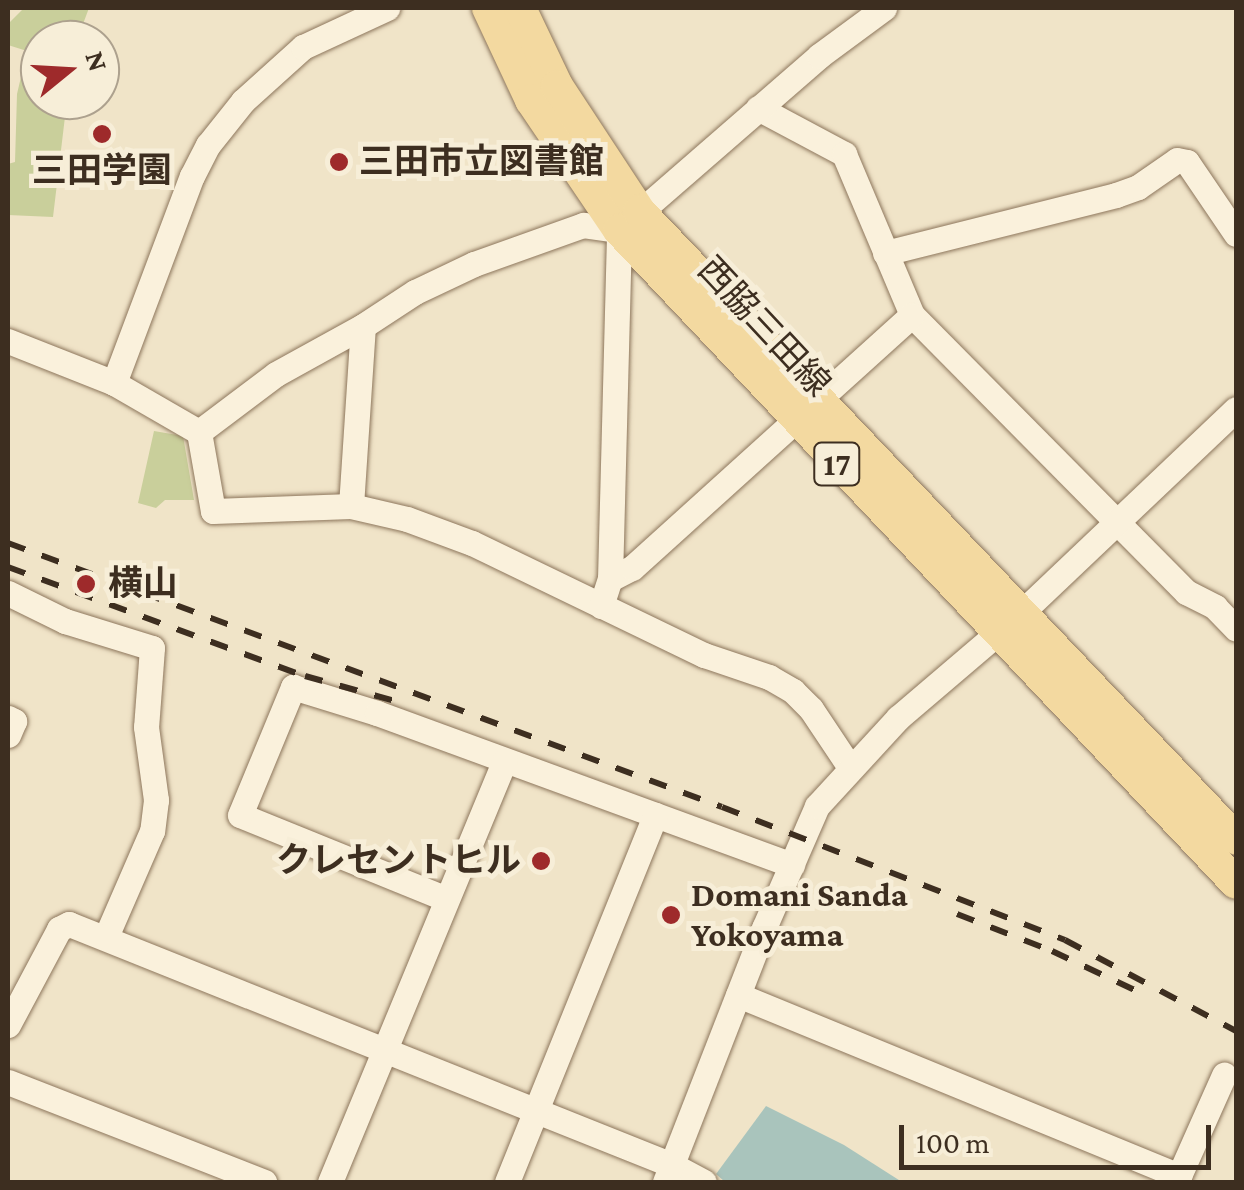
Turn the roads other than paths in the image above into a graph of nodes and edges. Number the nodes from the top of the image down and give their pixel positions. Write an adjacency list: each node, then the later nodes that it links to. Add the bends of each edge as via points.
1 (386, 8): 12 (street, via 303,47 243,101 208,145)
2 (488, 8): 6 (main road, 西脇三田線 / 17, via 531,100)
3 (520, 8): 6 (main road, 西脇三田線 / 17)
4 (884, 8): 5 (street)
5 (758, 108): 6 (street); 8 (street, via 844,154)
6 (629, 220): 10 (street, via 583,225 474,264); 14 (main road, 西脇三田線 / 17); 18 (street)
7 (1236, 234): 8 (street, via 1187,162 1177,160 1116,195)
8 (885, 253): 9 (street)
9 (912, 316): 14 (street); 17 (street)
10 (362, 326): 15 (street, via 276,374); 16 (street)
11 (8, 340): 12 (street)
12 (114, 382): 15 (street)
13 (1236, 409): 17 (street)
14 (807, 410): 18 (street, via 632,568); 21 (main road, 西脇三田線 / 17)
15 (199, 432): 16 (street, via 213,512)
16 (350, 506): 20 (street, via 472,543)
17 (1121, 521): 21 (street); 22 (street, via 1186,592)
18 (610, 579): 20 (street)
19 (8, 593): 32 (street, via 65,621 152,648 146,727 156,800 152,831)
20 (601, 606): 26 (street, via 793,691)
21 (1009, 623): 26 (street); 28 (main road, 西脇三田線 / 17); 30 (main road, 西脇三田線 / 17)
22 (1236, 629)
23 (8, 718): 24 (street, via 14,720)
24 (8, 735)
25 (504, 761): 27 (street); 31 (street); 31 (street, via 293,688 240,816)
26 (849, 766): 29 (street, via 818,806)
27 (655, 816): 29 (street); 38 (street)
28 (1236, 839)
29 (792, 865): 33 (street)
30 (1236, 883)
31 (444, 898): 35 (street)
32 (106, 937): 34 (street, via 69,924 60,929); 35 (street)
33 (738, 995): 39 (street); 40 (street)
34 (8, 1025)
35 (382, 1050): 38 (street); 42 (street)
36 (1224, 1075): 40 (street)
37 (8, 1082): 41 (street)
38 (536, 1111): 39 (street); 43 (street)
39 (669, 1174): 44 (street)
40 (1178, 1179)
41 (264, 1182)
42 (330, 1182)
43 (507, 1182)
44 (704, 1182)

